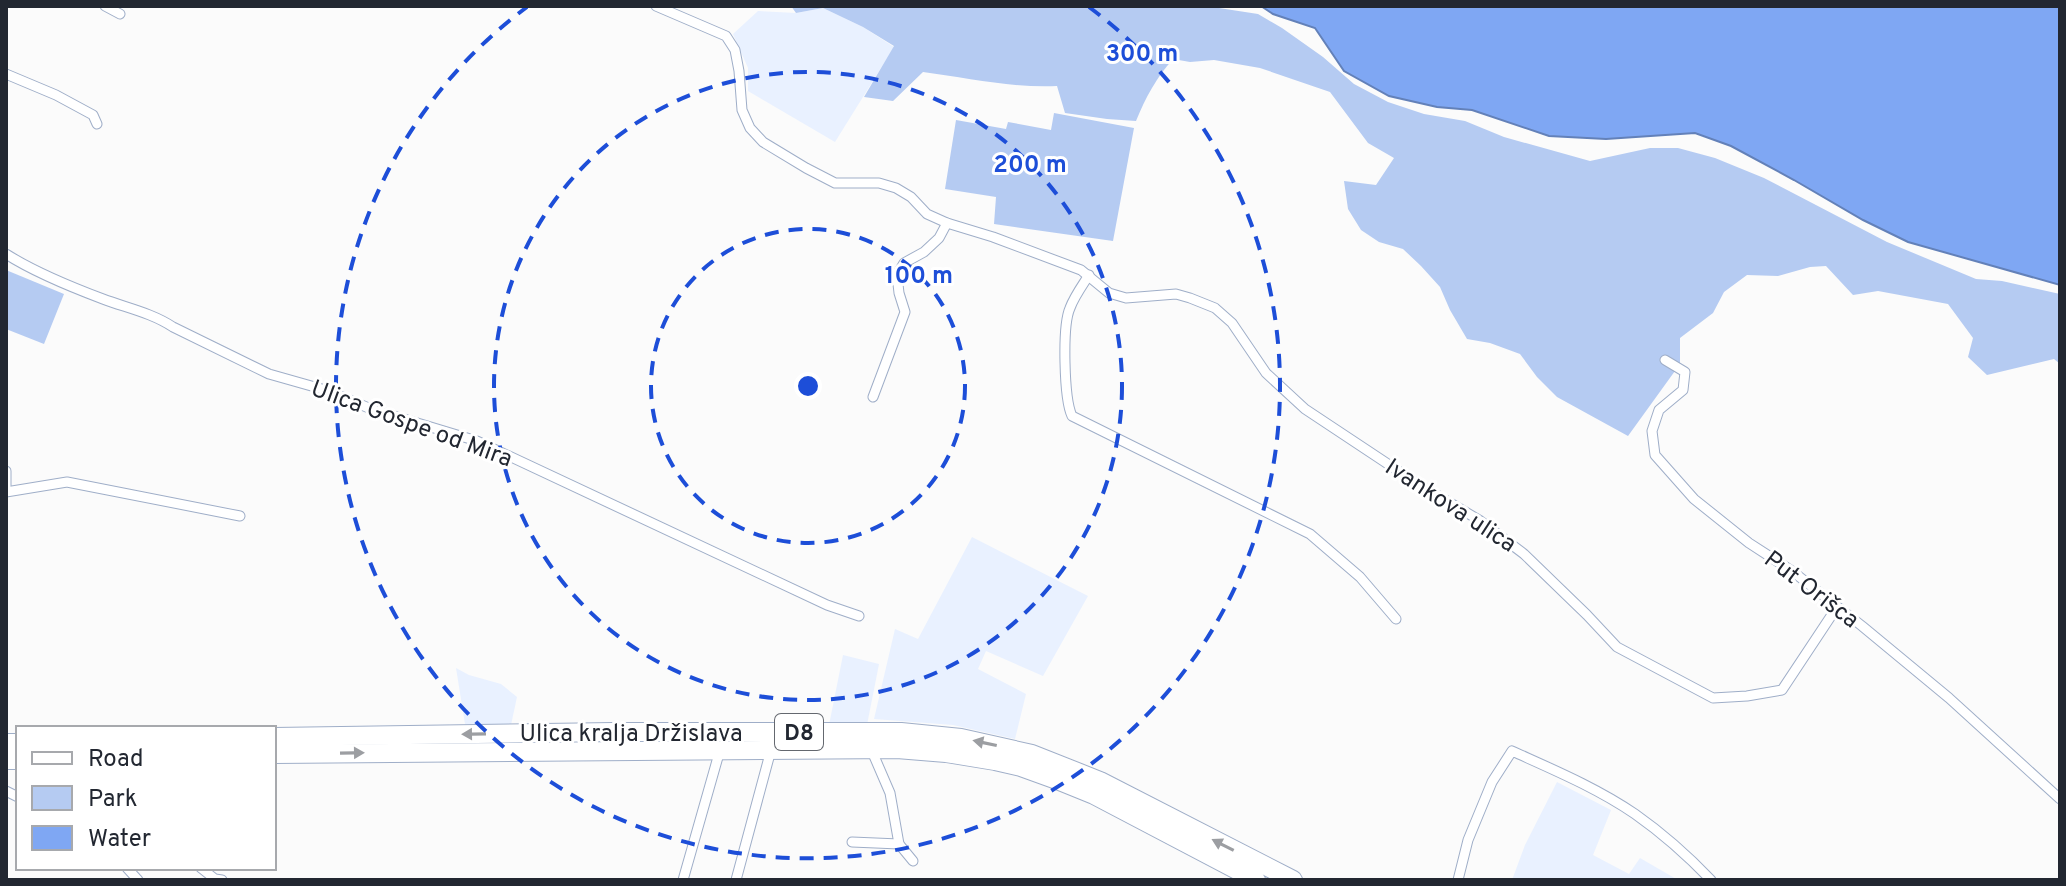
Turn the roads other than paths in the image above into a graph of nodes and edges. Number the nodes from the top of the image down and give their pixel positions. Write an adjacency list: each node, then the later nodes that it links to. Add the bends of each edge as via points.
1 (105, 6): 3 (street)
2 (656, 6): 6 (street, Ivankova ulica, via 726,36 735,50 742,110 763,142 835,183 896,188)
3 (120, 14)
4 (6, 74): 5 (street, via 93,115)
5 (97, 124)
6 (947, 223): 8 (street, Ivankova ulica); 10 (street, via 939,238 904,263 897,275 905,312)
7 (6, 254): 15 (street, Ulica Gospe od Mira, via 102,299 161,319 269,374 477,441)
8 (1089, 275): 14 (street, Ivankova ulica, via 1109,293 1126,298 1176,294 1215,308 1232,323 1266,373 1305,409 1524,554 1617,647 1713,698 1782,690); 16 (street, via 1065,328 1066,398 1072,416 1310,534 1360,577)
9 (1665, 360): 14 (street, Put Orišca, via 1685,372 1683,390 1659,410 1652,431 1655,455 1694,499)
10 (873, 397)
11 (6, 471): 12 (street)
12 (6, 492): 13 (street, via 67,482)
13 (240, 516)
14 (1837, 607): 22 (street, Put Orišca, via 1949,698)
15 (859, 616)
16 (1396, 619)
17 (276, 737): 31 (highway, Ulica kralja Držislava / D8, one-way to 17, via 1100,781 1032,754 961,738 901,732)
18 (871, 749): 20 (highway, Ulica kralja Držislava / D8); 24 (street, via 890,793); 30 (highway, Ulica kralja Držislava / D8, via 946,753 1021,767 1094,795)
19 (720, 750): 20 (highway, Ulica kralja Držislava / D8); 21 (highway, Ulica kralja Držislava / D8, one-way to 19); 28 (street)
20 (771, 750): 29 (street)
21 (276, 754)
22 (2060, 799)
23 (852, 842): 24 (street)
24 (899, 844): 25 (street)
25 (913, 861)
26 (204, 870): 27 (street)
27 (222, 880)
28 (683, 880)
29 (736, 880)
30 (1256, 880)
31 (1293, 880)
32 (1458, 880): 33 (street, via 1492,782 1512,751 1635,814)
33 (1711, 880)

